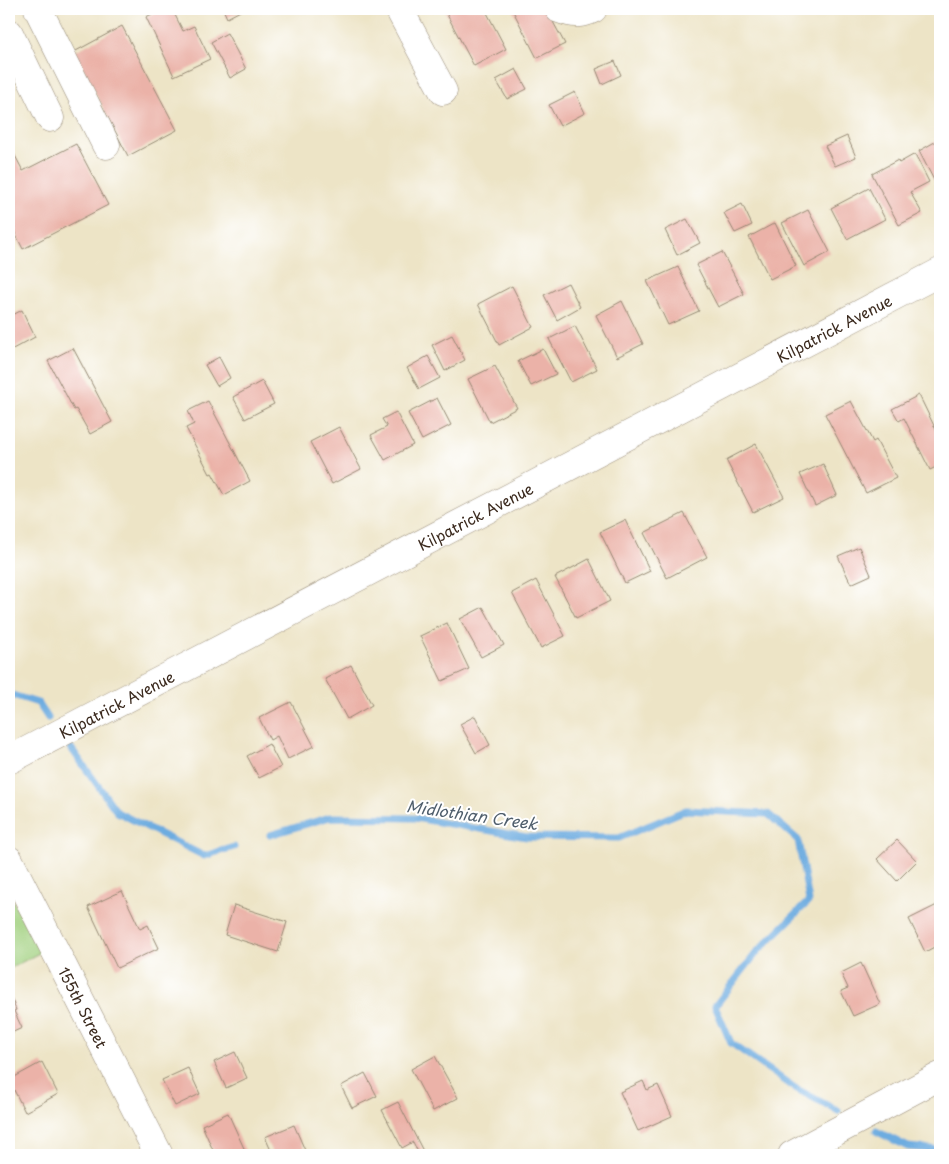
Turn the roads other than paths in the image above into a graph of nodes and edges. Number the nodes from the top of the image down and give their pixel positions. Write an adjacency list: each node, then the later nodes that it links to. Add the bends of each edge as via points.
1 (399, 9): 6 (street)
2 (559, 9): 3 (street, via 574,14)
3 (593, 9)
4 (45, 11): 8 (street)
5 (9, 33): 7 (street)
6 (443, 91)
7 (50, 118)
8 (106, 145)
9 (940, 272): 10 (street, Kilpatrick Avenue)
10 (9, 760)
11 (9, 860): 13 (street, 155th Street)
12 (940, 1076): 14 (street)
13 (159, 1155)
14 (792, 1155)

